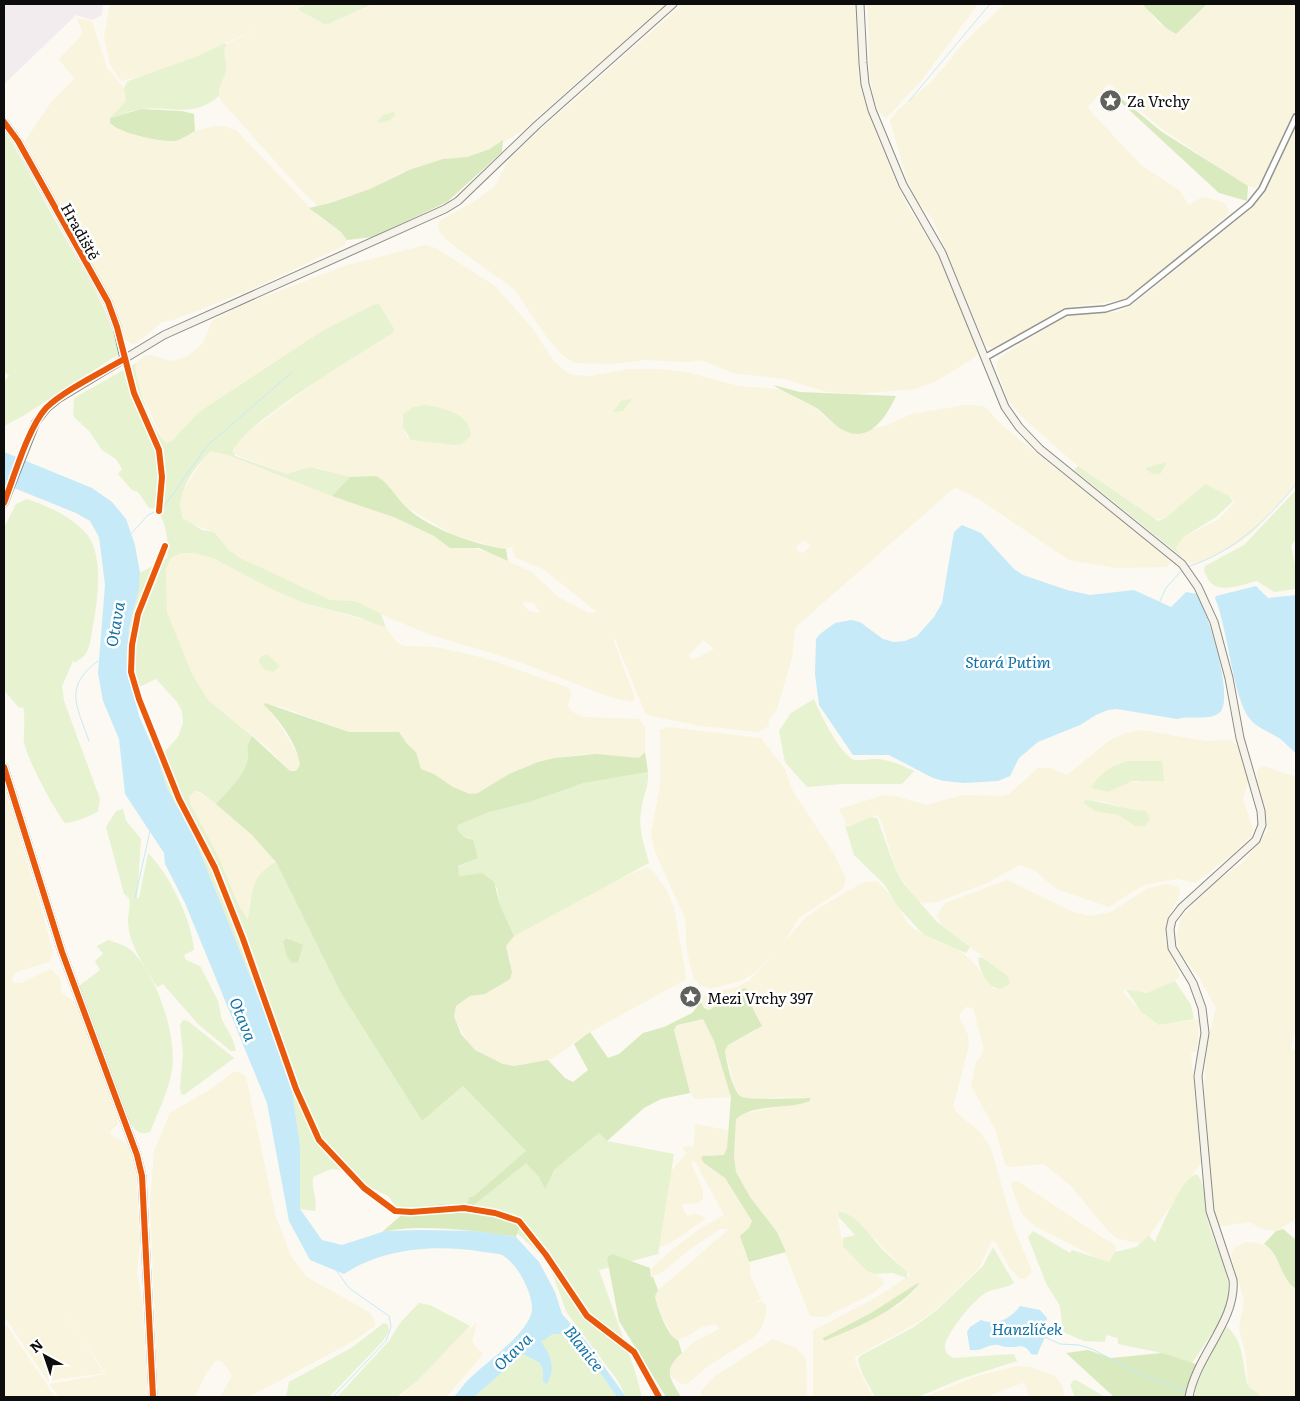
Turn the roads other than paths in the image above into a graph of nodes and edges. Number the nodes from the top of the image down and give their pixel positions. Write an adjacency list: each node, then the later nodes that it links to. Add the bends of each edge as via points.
1 (673, 4): 6 (street, via 537,125 458,201 164,335)
2 (860, 4): 5 (street, via 864,70 872,110 902,185 942,253)
3 (1296, 117): 5 (street, via 1262,189 1250,204 1144,291 1117,307 1066,312)
4 (4, 122): 6 (street, Hradiště, via 108,302)
5 (986, 357): 10 (street, via 1005,407 1030,439 1174,556 1198,587 1214,622 1223,653 1240,738 1261,811 1262,825 1256,840 1182,906 1170,929 1172,948 1193,983 1202,1008 1205,1033 1198,1076 1210,1211 1234,1290 1230,1309 1201,1361)
6 (124, 359): 7 (street, via 46,408 36,422)
7 (4, 502)
8 (4, 767): 9 (street, via 62,952 142,1176)
9 (154, 1397)
10 (1189, 1397)

